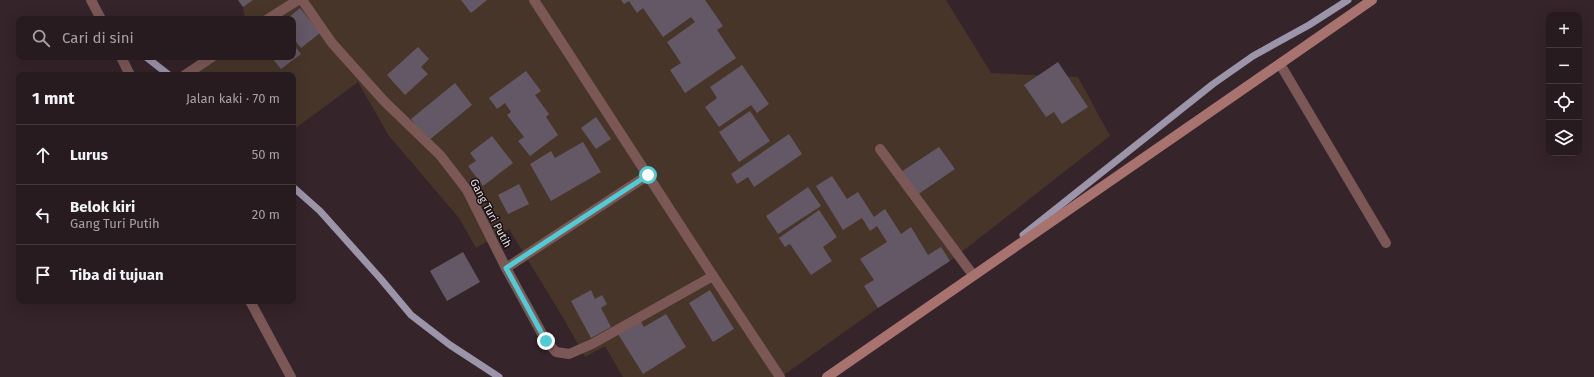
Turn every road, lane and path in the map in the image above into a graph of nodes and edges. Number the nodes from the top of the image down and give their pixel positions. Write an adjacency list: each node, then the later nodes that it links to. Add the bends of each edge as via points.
1 (91, 0): 6 (street)
2 (298, 0): 7 (street)
3 (302, 0): 16 (street, Gang Turi Putih, via 332,43 384,101 440,155 467,190)
4 (534, 0): 14 (street)
5 (1372, 0): 10 (street)
6 (99, 16)
7 (273, 16)
8 (122, 60): 11 (street)
9 (208, 60): 12 (street)
10 (1280, 64): 15 (street); 17 (street)
11 (128, 72)
12 (190, 72)
13 (880, 149): 17 (street)
14 (648, 175): 16 (street); 18 (street)
15 (1386, 243)
16 (506, 268): 18 (street, Gang Turi Putih, via 546,341 556,352 569,354 592,344)
17 (973, 275): 22 (street)
18 (713, 276): 21 (street)
19 (252, 304): 20 (street)
20 (291, 377)
21 (780, 377)
22 (827, 377)

